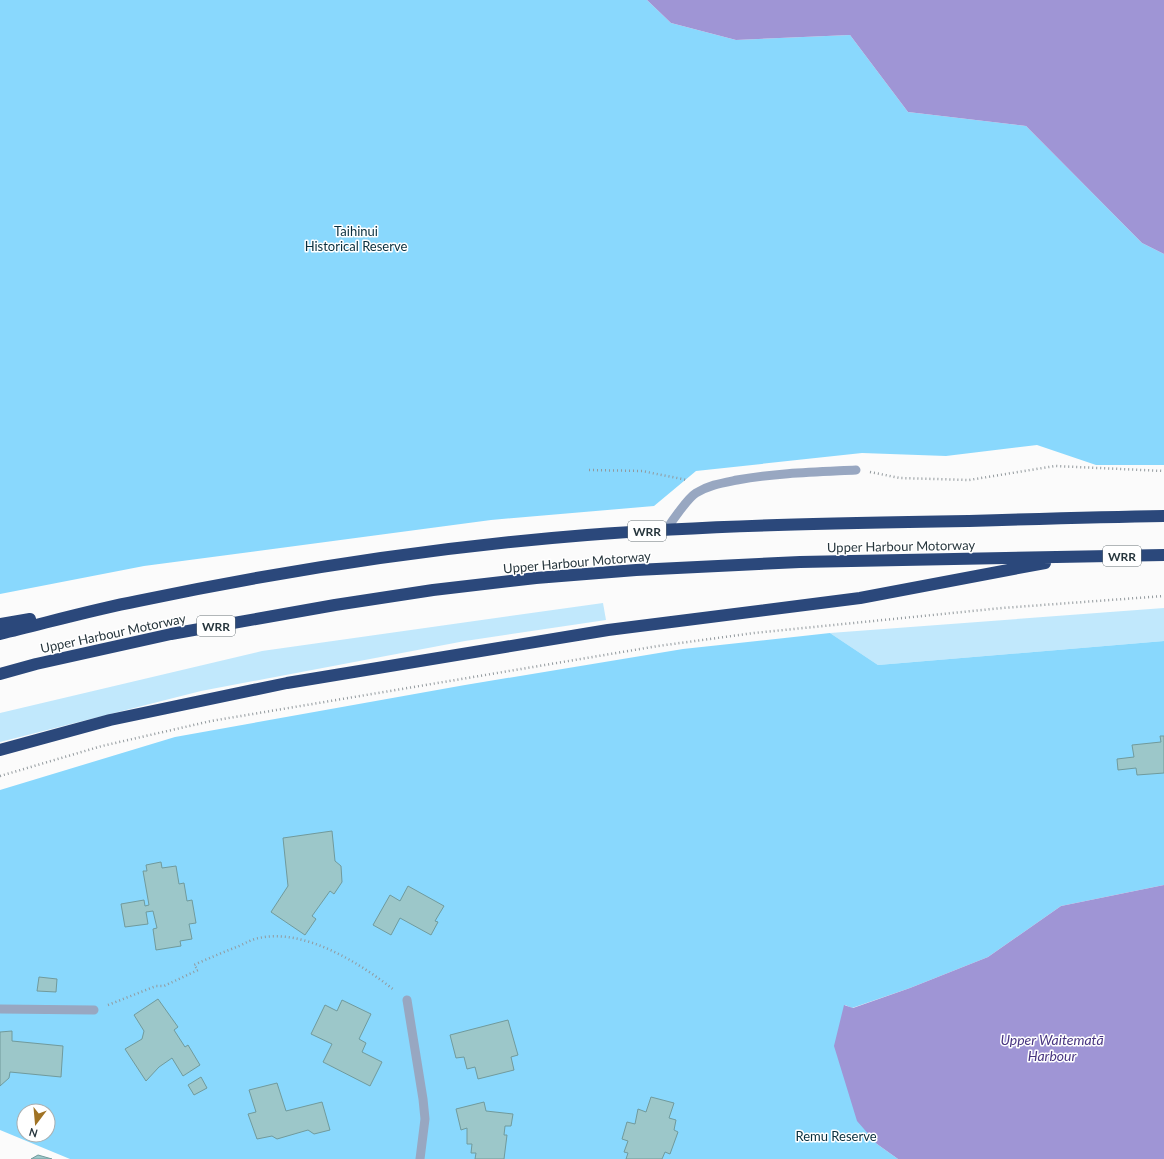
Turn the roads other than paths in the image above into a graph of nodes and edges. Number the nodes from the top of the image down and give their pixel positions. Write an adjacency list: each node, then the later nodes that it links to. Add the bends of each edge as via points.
1 (856, 470): 3 (lane, via 777,474 713,485 694,494)
2 (1164, 516): 3 (highway, Upper Harbour Motorway / WRR, via 812,523)
3 (668, 529): 6 (highway, Upper Harbour Motorway / WRR, via 552,538 285,572)
4 (1164, 555): 5 (highway, Upper Harbour Motorway / WRR)
5 (1080, 557): 9 (highway, Upper Harbour Motorway / WRR, via 800,562 536,578 433,590 171,634); 10 (highway, via 860,598 608,630 287,682 110,720)
6 (134, 602): 7 (highway); 8 (highway, Upper Harbour Motorway / WRR)
7 (0, 624)
8 (0, 634)
9 (0, 674)
10 (0, 750)
11 (407, 1000): 14 (lane, via 425,1119)
12 (0, 1009): 13 (lane)
13 (94, 1010)
14 (420, 1159)

